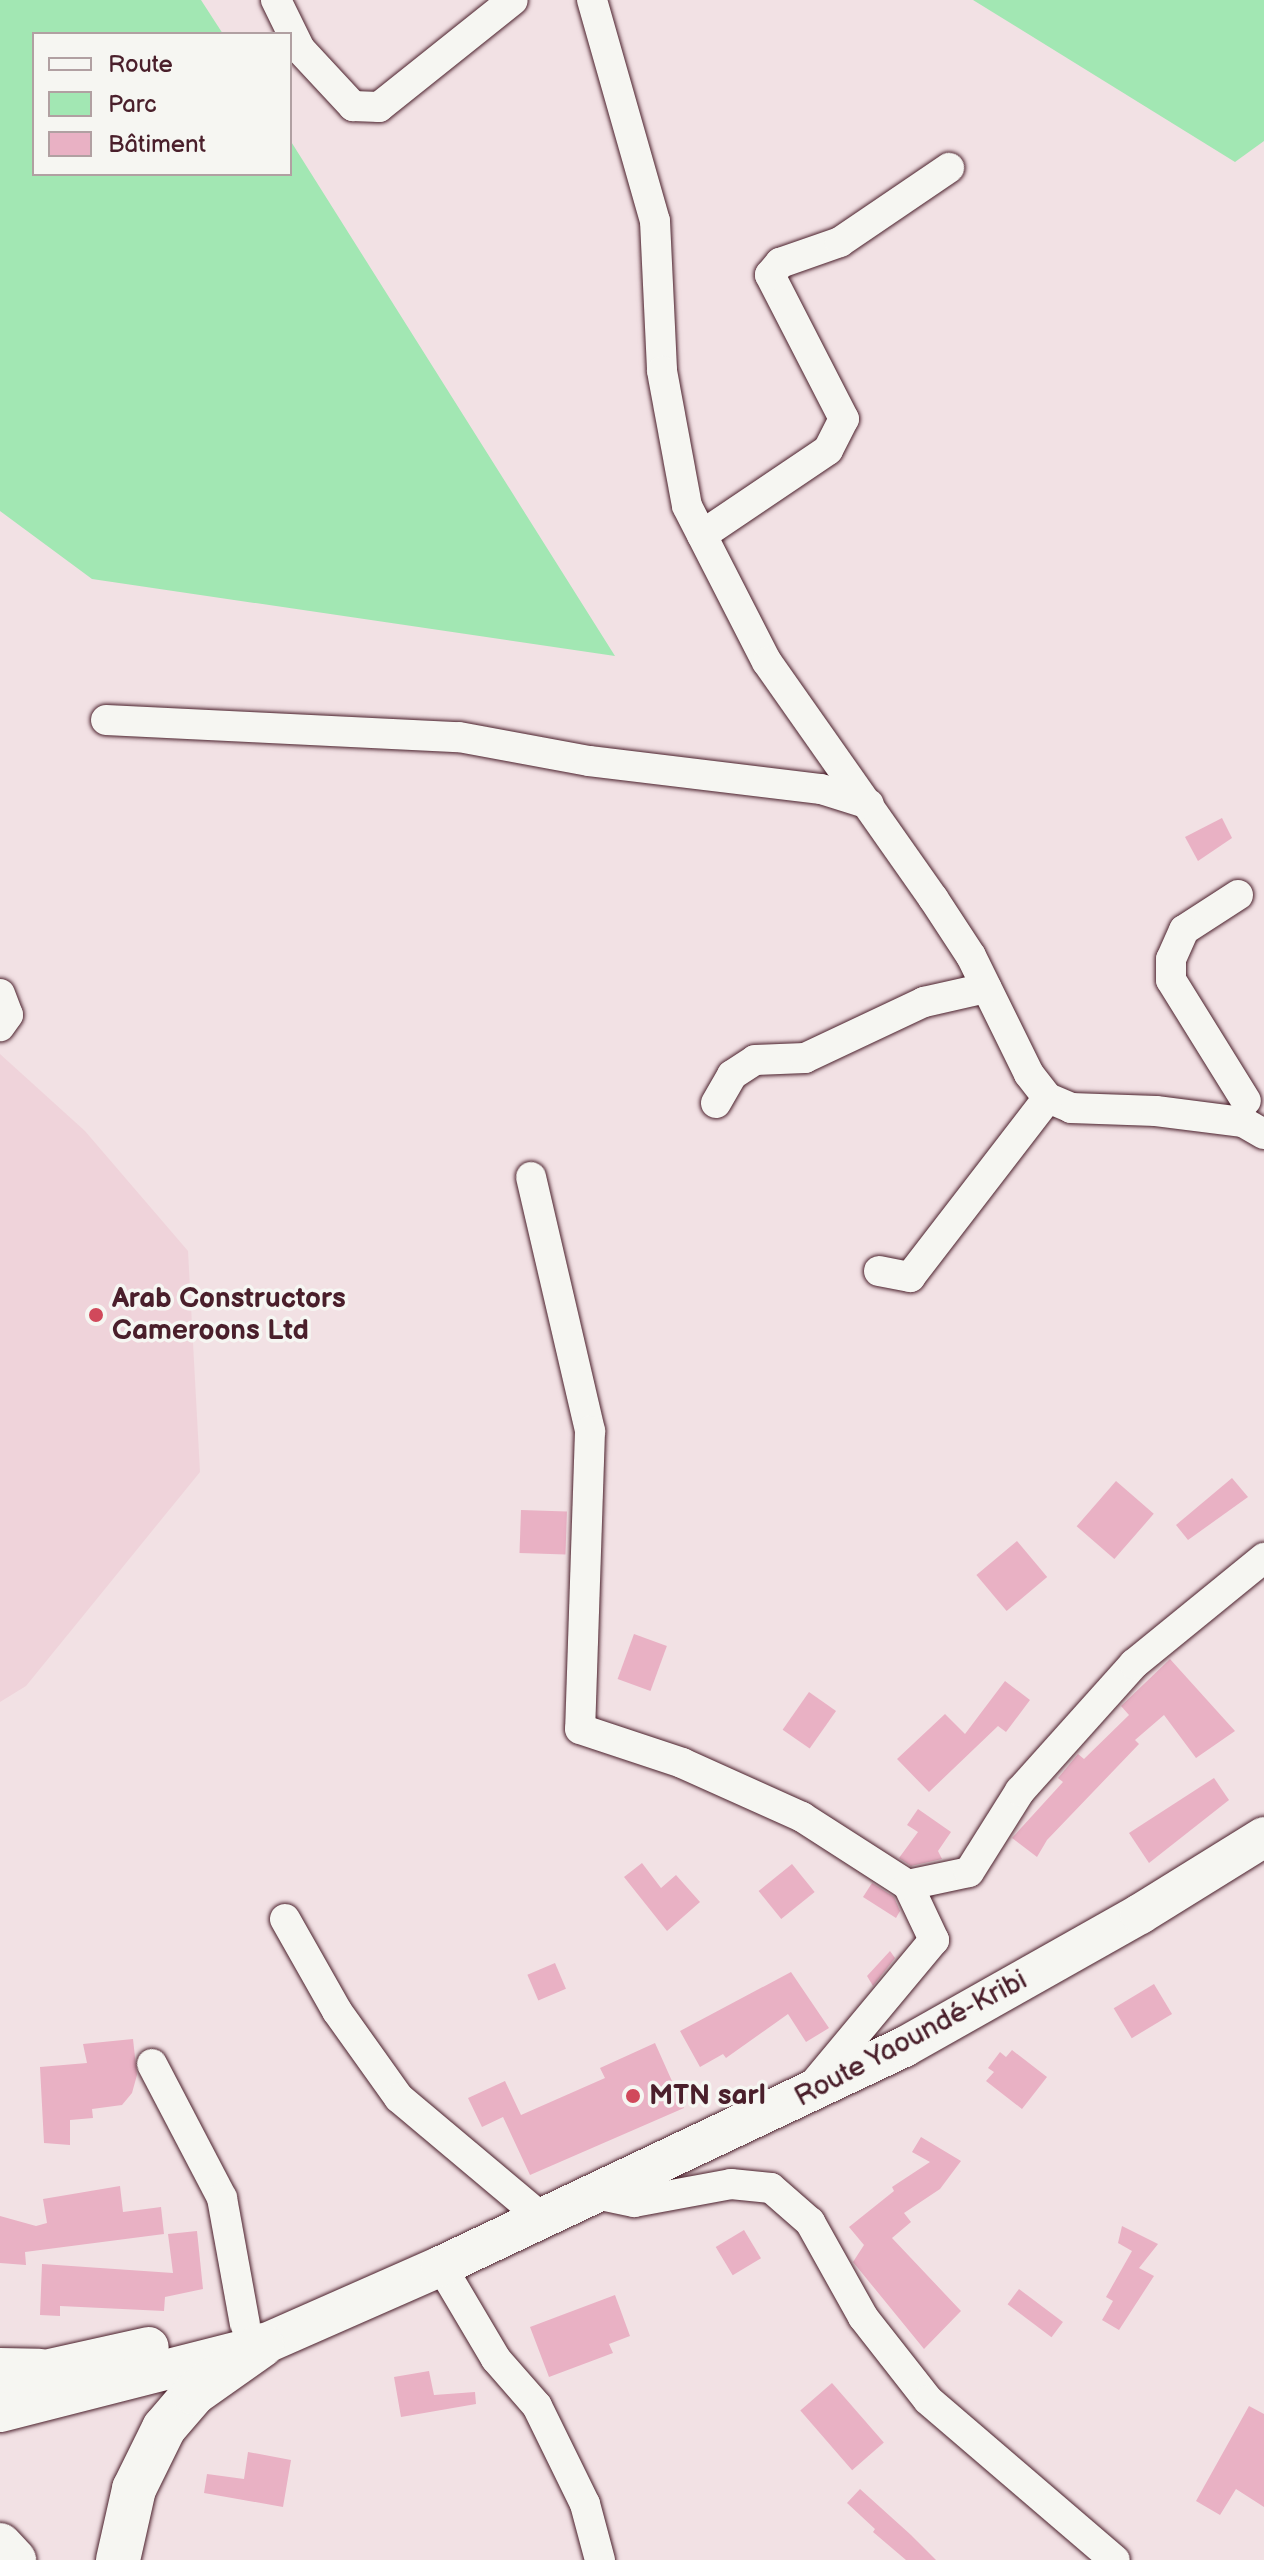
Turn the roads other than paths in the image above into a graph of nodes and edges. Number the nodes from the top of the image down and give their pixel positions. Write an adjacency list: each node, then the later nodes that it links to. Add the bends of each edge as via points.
1 (276, 0): 4 (street)
2 (513, 0): 5 (street, via 379,107 353,106 300,49)
3 (592, 0): 7 (street, via 655,221 662,371 687,506)
4 (292, 32)
5 (292, 33)
6 (949, 168): 7 (street, via 840,242 780,263 770,275 844,419 828,450)
7 (702, 535): 9 (street, via 767,662)
8 (106, 720): 9 (street, via 459,737 589,761 821,789)
9 (869, 804): 11 (street)
10 (1238, 895): 16 (street, via 1184,930 1171,959 1171,980)
11 (986, 988): 14 (street, via 1029,1074); 15 (street, via 924,1002 805,1058 755,1060 732,1075)
12 (0, 994): 13 (street, via 8,1015)
13 (0, 1026)
14 (1048, 1098): 16 (street, via 1071,1108); 18 (street, via 910,1277)
15 (716, 1103)
16 (1254, 1112)
17 (531, 1177): 21 (street, via 590,1431 580,1729 749,1791 802,1817)
18 (879, 1271)
19 (1264, 1558): 21 (street, via 1134,1664 1020,1791 969,1872)
20 (1264, 1837): 24 (main road, Route Yaoundé-Kribi, via 971,2010)
21 (908, 1885): 24 (street, via 934,1940)
22 (285, 1919): 26 (street, via 337,2011 399,2098)
23 (152, 2064): 28 (street, via 222,2198)
24 (802, 2098): 25 (main road, Route Yaoundé-Kribi)
25 (596, 2194): 26 (main road, Route Yaoundé-Kribi); 35 (street, via 634,2202 731,2184 771,2188 810,2222 863,2317 928,2400)
26 (543, 2219): 27 (main road, Route Yaoundé-Kribi)
27 (441, 2266): 28 (main road, Route Yaoundé-Kribi, via 326,2314); 34 (street, via 496,2359 537,2406 585,2504)
28 (254, 2335): 29 (main road); 30 (main road); 33 (highway, via 164,2428 134,2489)
29 (13, 2374)
30 (0, 2412)
31 (0, 2545): 32 (highway)
32 (14, 2560)
33 (118, 2560)
34 (600, 2560)
35 (1115, 2560)

